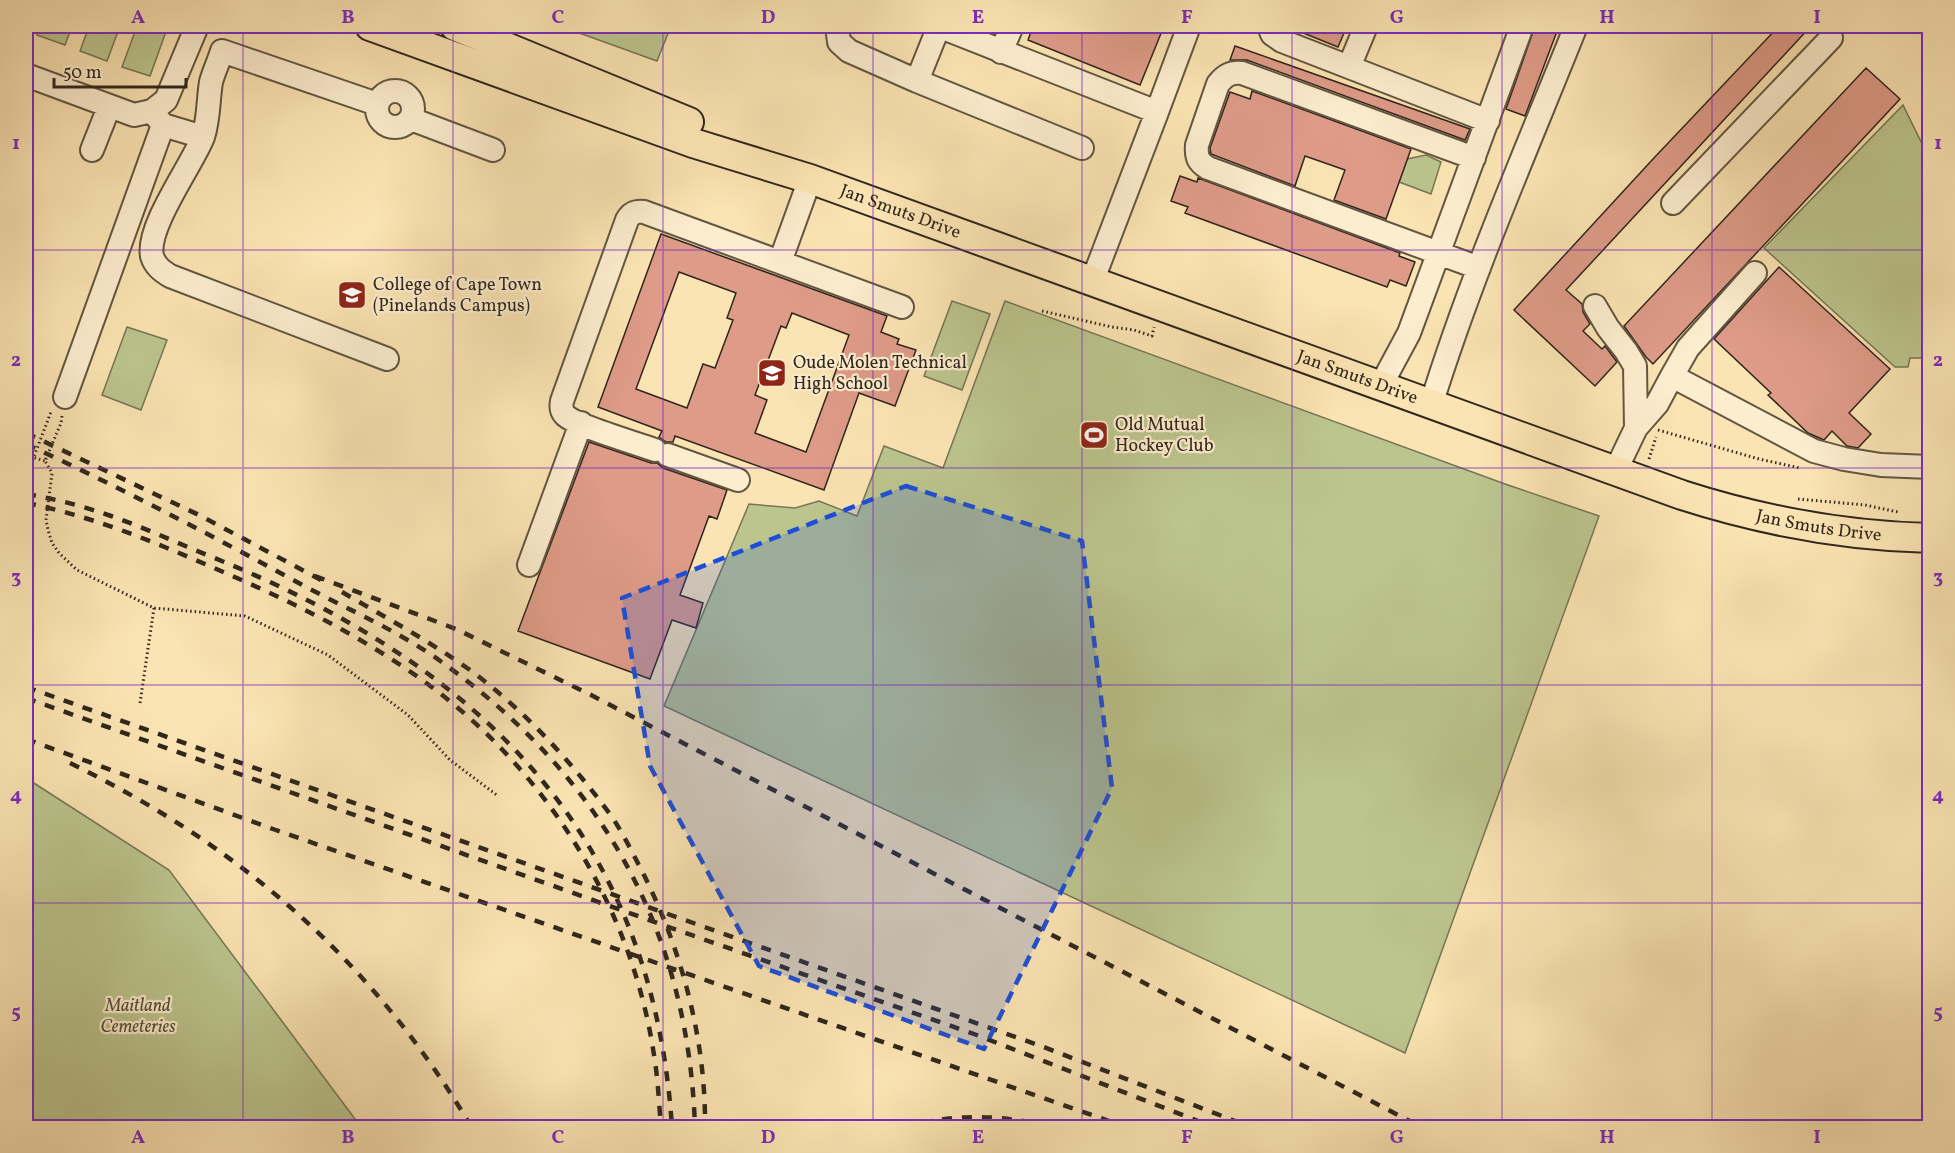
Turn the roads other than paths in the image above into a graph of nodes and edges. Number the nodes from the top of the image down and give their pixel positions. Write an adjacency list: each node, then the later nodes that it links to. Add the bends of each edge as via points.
1 (197, 26): 19 (lane)
2 (370, 26): 26 (main road, Jan Smuts Drive, via 693,143)
3 (455, 26): 26 (main road, Jan Smuts Drive, via 693,124)
4 (837, 26): 16 (lane, via 839,42 849,51)
5 (939, 26): 13 (lane); 16 (lane)
6 (1011, 26): 13 (lane)
7 (1189, 26): 18 (lane)
8 (1269, 26): 14 (lane, via 1276,38)
9 (1366, 26): 14 (lane)
10 (1522, 26): 20 (lane)
11 (1576, 26): 30 (lane)
12 (1831, 38): 27 (lane)
13 (1001, 52): 18 (lane)
14 (1349, 67): 20 (lane)
15 (26, 75): 17 (lane)
16 (917, 81): 22 (lane)
17 (109, 107): 19 (lane); 23 (lane)
18 (1157, 112): 32 (lane)
19 (157, 118): 21 (lane); 38 (lane)
20 (1488, 121): 25 (lane)
21 (202, 137): 24 (lane, via 222,51 377,104 378,115 393,127 403,126 411,119); 35 (lane, via 159,223 152,255 158,268 170,276)
22 (1082, 148)
23 (92, 150)
24 (494, 150)
25 (1474, 158): 28 (lane); 28 (lane, via 1242,73 1224,76 1218,84 1197,146 1200,164)
26 (803, 177): 29 (lane); 32 (main road, Jan Smuts Drive)
27 (1673, 203)
28 (1438, 252): 30 (lane); 37 (lane, via 1409,333)
29 (780, 262): 34 (lane); 40 (lane, via 644,212 630,214 562,401 564,414)
30 (1479, 268): 39 (lane)
31 (1755, 273): 36 (lane, via 1688,348)
32 (1092, 282): 37 (main road, Jan Smuts Drive)
33 (1595, 306): 41 (lane, via 1635,366)
34 (902, 307)
35 (387, 359)
36 (1672, 375): 41 (lane); 43 (lane, via 1815,451 1881,465)
37 (1380, 387): 39 (main road, Jan Smuts Drive)
38 (58, 405)
39 (1431, 405): 42 (main road, Jan Smuts Drive)
40 (581, 423): 44 (lane); 46 (lane)
41 (1647, 429): 42 (lane)
42 (1619, 464): 45 (main road, Jan Smuts Drive, via 1682,495 1768,520 1858,534)
43 (1929, 467)
44 (738, 480)
45 (1929, 538)
46 (529, 566)

